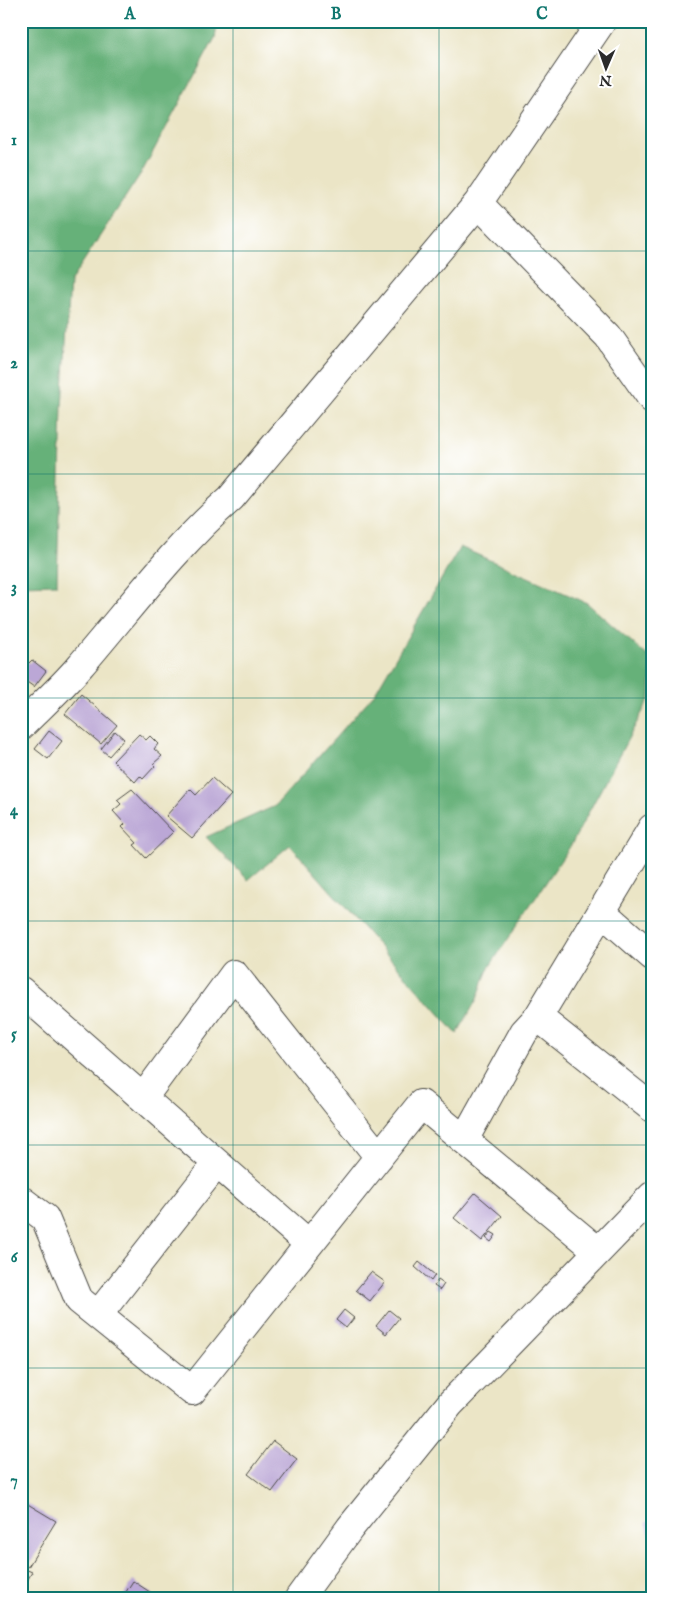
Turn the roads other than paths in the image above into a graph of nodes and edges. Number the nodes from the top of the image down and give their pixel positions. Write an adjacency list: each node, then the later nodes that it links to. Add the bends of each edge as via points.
1 (602, 21): 2 (street)
2 (478, 203): 3 (street, via 608,336); 4 (street, via 231,498 157,572 79,667)
3 (652, 399)
4 (21, 726)
5 (652, 828): 6 (street)
6 (602, 912): 7 (street); 9 (street)
7 (652, 956)
8 (21, 991): 10 (street)
9 (538, 1017): 11 (street); 12 (street, via 524,1032)
10 (143, 1098): 13 (street, via 234,974); 14 (street)
11 (652, 1108)
12 (464, 1140): 13 (street, via 421,1104); 18 (street)
13 (379, 1157): 17 (street)
14 (217, 1163): 17 (street); 19 (street)
15 (652, 1196): 18 (street)
16 (21, 1200): 19 (street, via 45,1218 79,1300)
17 (309, 1244): 19 (street, via 192,1391)
18 (598, 1251): 20 (street, via 450,1404 350,1528)
19 (98, 1315)
20 (299, 1598)

